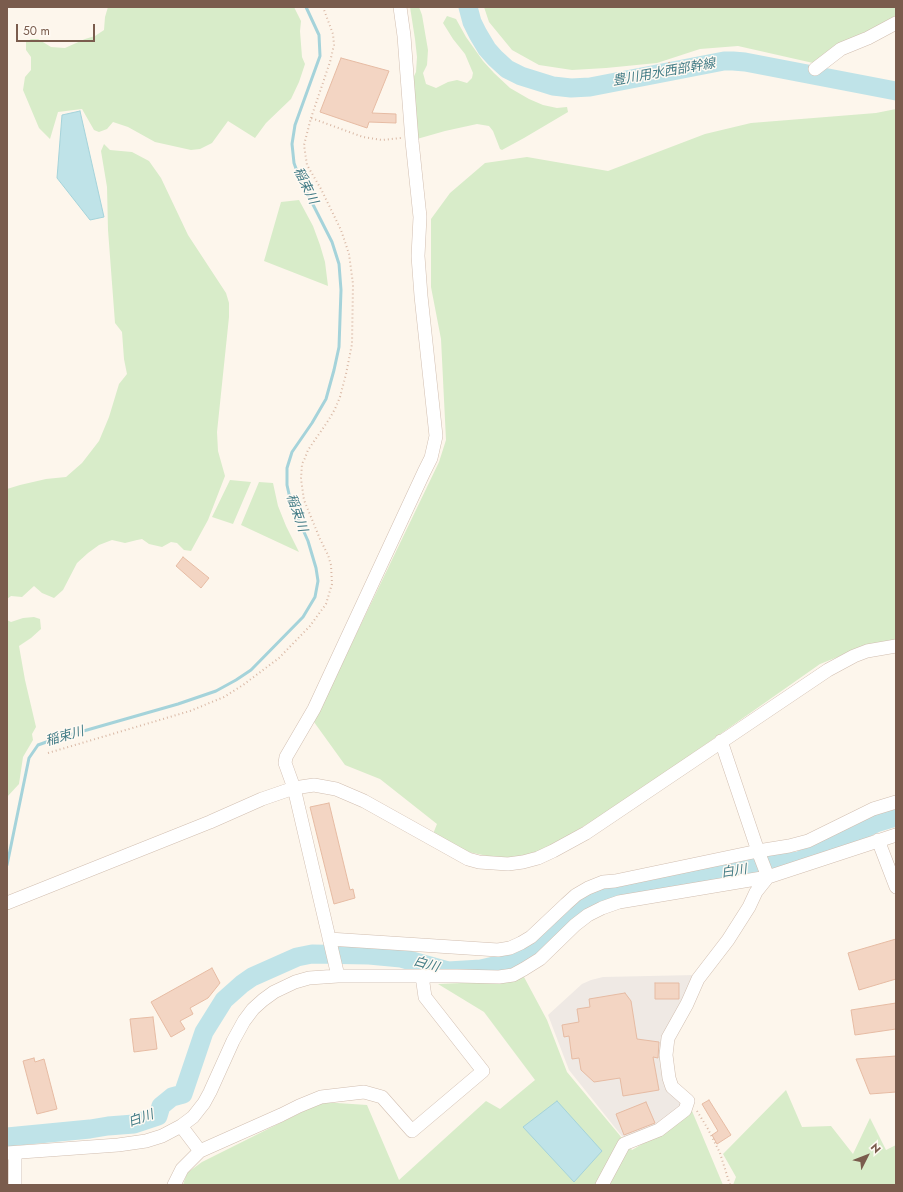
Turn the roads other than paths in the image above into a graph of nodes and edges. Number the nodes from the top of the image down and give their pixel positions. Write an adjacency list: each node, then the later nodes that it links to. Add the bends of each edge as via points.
1 (400, 7): 6 (street, via 420,217 418,256 421,296 436,436 431,458 314,709 286,758 285,763)
2 (896, 23): 3 (street, via 868,38 841,48)
3 (815, 69)
4 (896, 646): 5 (street, via 867,651 828,670)
5 (721, 741): 6 (street, via 586,833 538,858 508,864 468,859 364,801 336,789 314,785); 10 (street)
6 (294, 788): 13 (street); 14 (street)
7 (896, 802): 10 (street, via 873,809 808,841)
8 (896, 835): 9 (street)
9 (878, 840): 11 (street); 12 (street)
10 (758, 851): 11 (street); 14 (street, via 602,882 576,894 530,937 510,948 498,950)
11 (768, 877): 16 (street, via 619,902 602,908 588,914 540,959 513,975); 22 (street, via 756,892 728,940 698,979 668,1038 666,1055 669,1078 672,1087 688,1101 685,1110 659,1130 624,1144)
12 (896, 887)
13 (7, 903)
14 (329, 939): 15 (street)
15 (338, 976): 16 (street); 17 (street, via 309,978 295,982 274,992 253,1009 233,1041 204,1103 193,1117)
16 (422, 976): 18 (street, via 425,997 483,1071 412,1131 382,1097 364,1092 322,1097)
17 (181, 1126): 18 (street); 19 (street, via 146,1141)
18 (200, 1151): 21 (street, via 182,1169)
19 (11, 1153): 20 (street)
20 (15, 1185)
21 (174, 1185)
22 (602, 1185)

